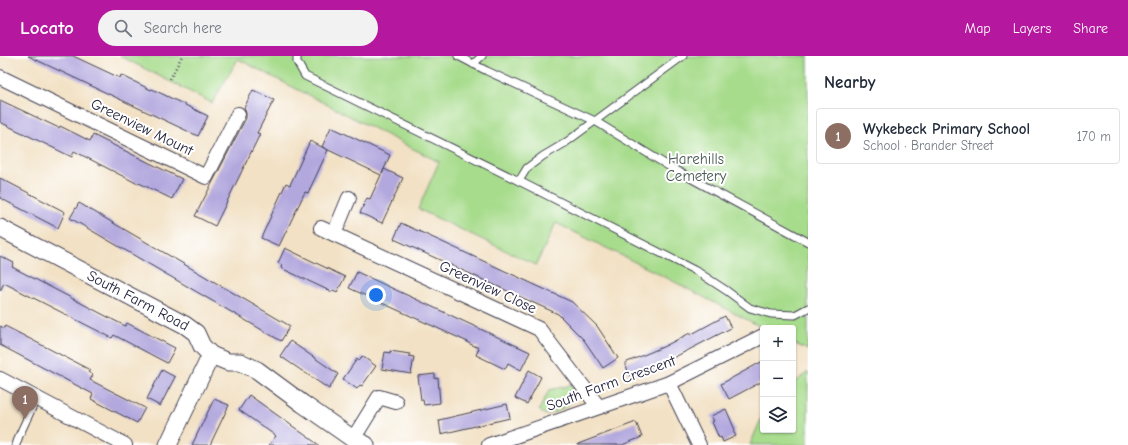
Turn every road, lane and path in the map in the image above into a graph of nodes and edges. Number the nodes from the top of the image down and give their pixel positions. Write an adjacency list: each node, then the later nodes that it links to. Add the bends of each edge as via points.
1 (182, 56): 8 (path)
2 (297, 56): 11 (lane, via 297,62 306,76)
3 (458, 56): 6 (lane)
4 (482, 56): 6 (lane)
5 (683, 56): 10 (lane)
6 (472, 64): 10 (lane)
7 (0, 76): 9 (street, Greenview Mount, via 206,177)
8 (170, 79)
9 (238, 114)
10 (595, 121): 11 (lane, via 527,168); 16 (lane, via 670,167)
11 (519, 181): 17 (lane, via 698,272 750,308 771,314 795,315)
12 (349, 198): 15 (street)
13 (0, 228): 19 (street, South Farm Road, via 185,325 196,334)
14 (321, 228): 15 (street, Greenview Close)
15 (334, 234): 24 (street, Greenview Close, via 539,329)
16 (808, 242)
17 (808, 308)
18 (760, 338): 21 (street, South Farm Crescent)
19 (210, 355): 25 (street, via 228,362 240,362 257,370); 28 (street)
20 (0, 379): 22 (street)
21 (669, 383): 24 (street, South Farm Crescent); 30 (street)
22 (37, 397): 26 (lane); 27 (street)
23 (396, 402): 25 (street, via 379,397)
24 (598, 406): 29 (street, South Farm Crescent)
25 (360, 442)
26 (16, 445)
27 (125, 445)
28 (168, 445)
29 (490, 445)
30 (699, 445)

